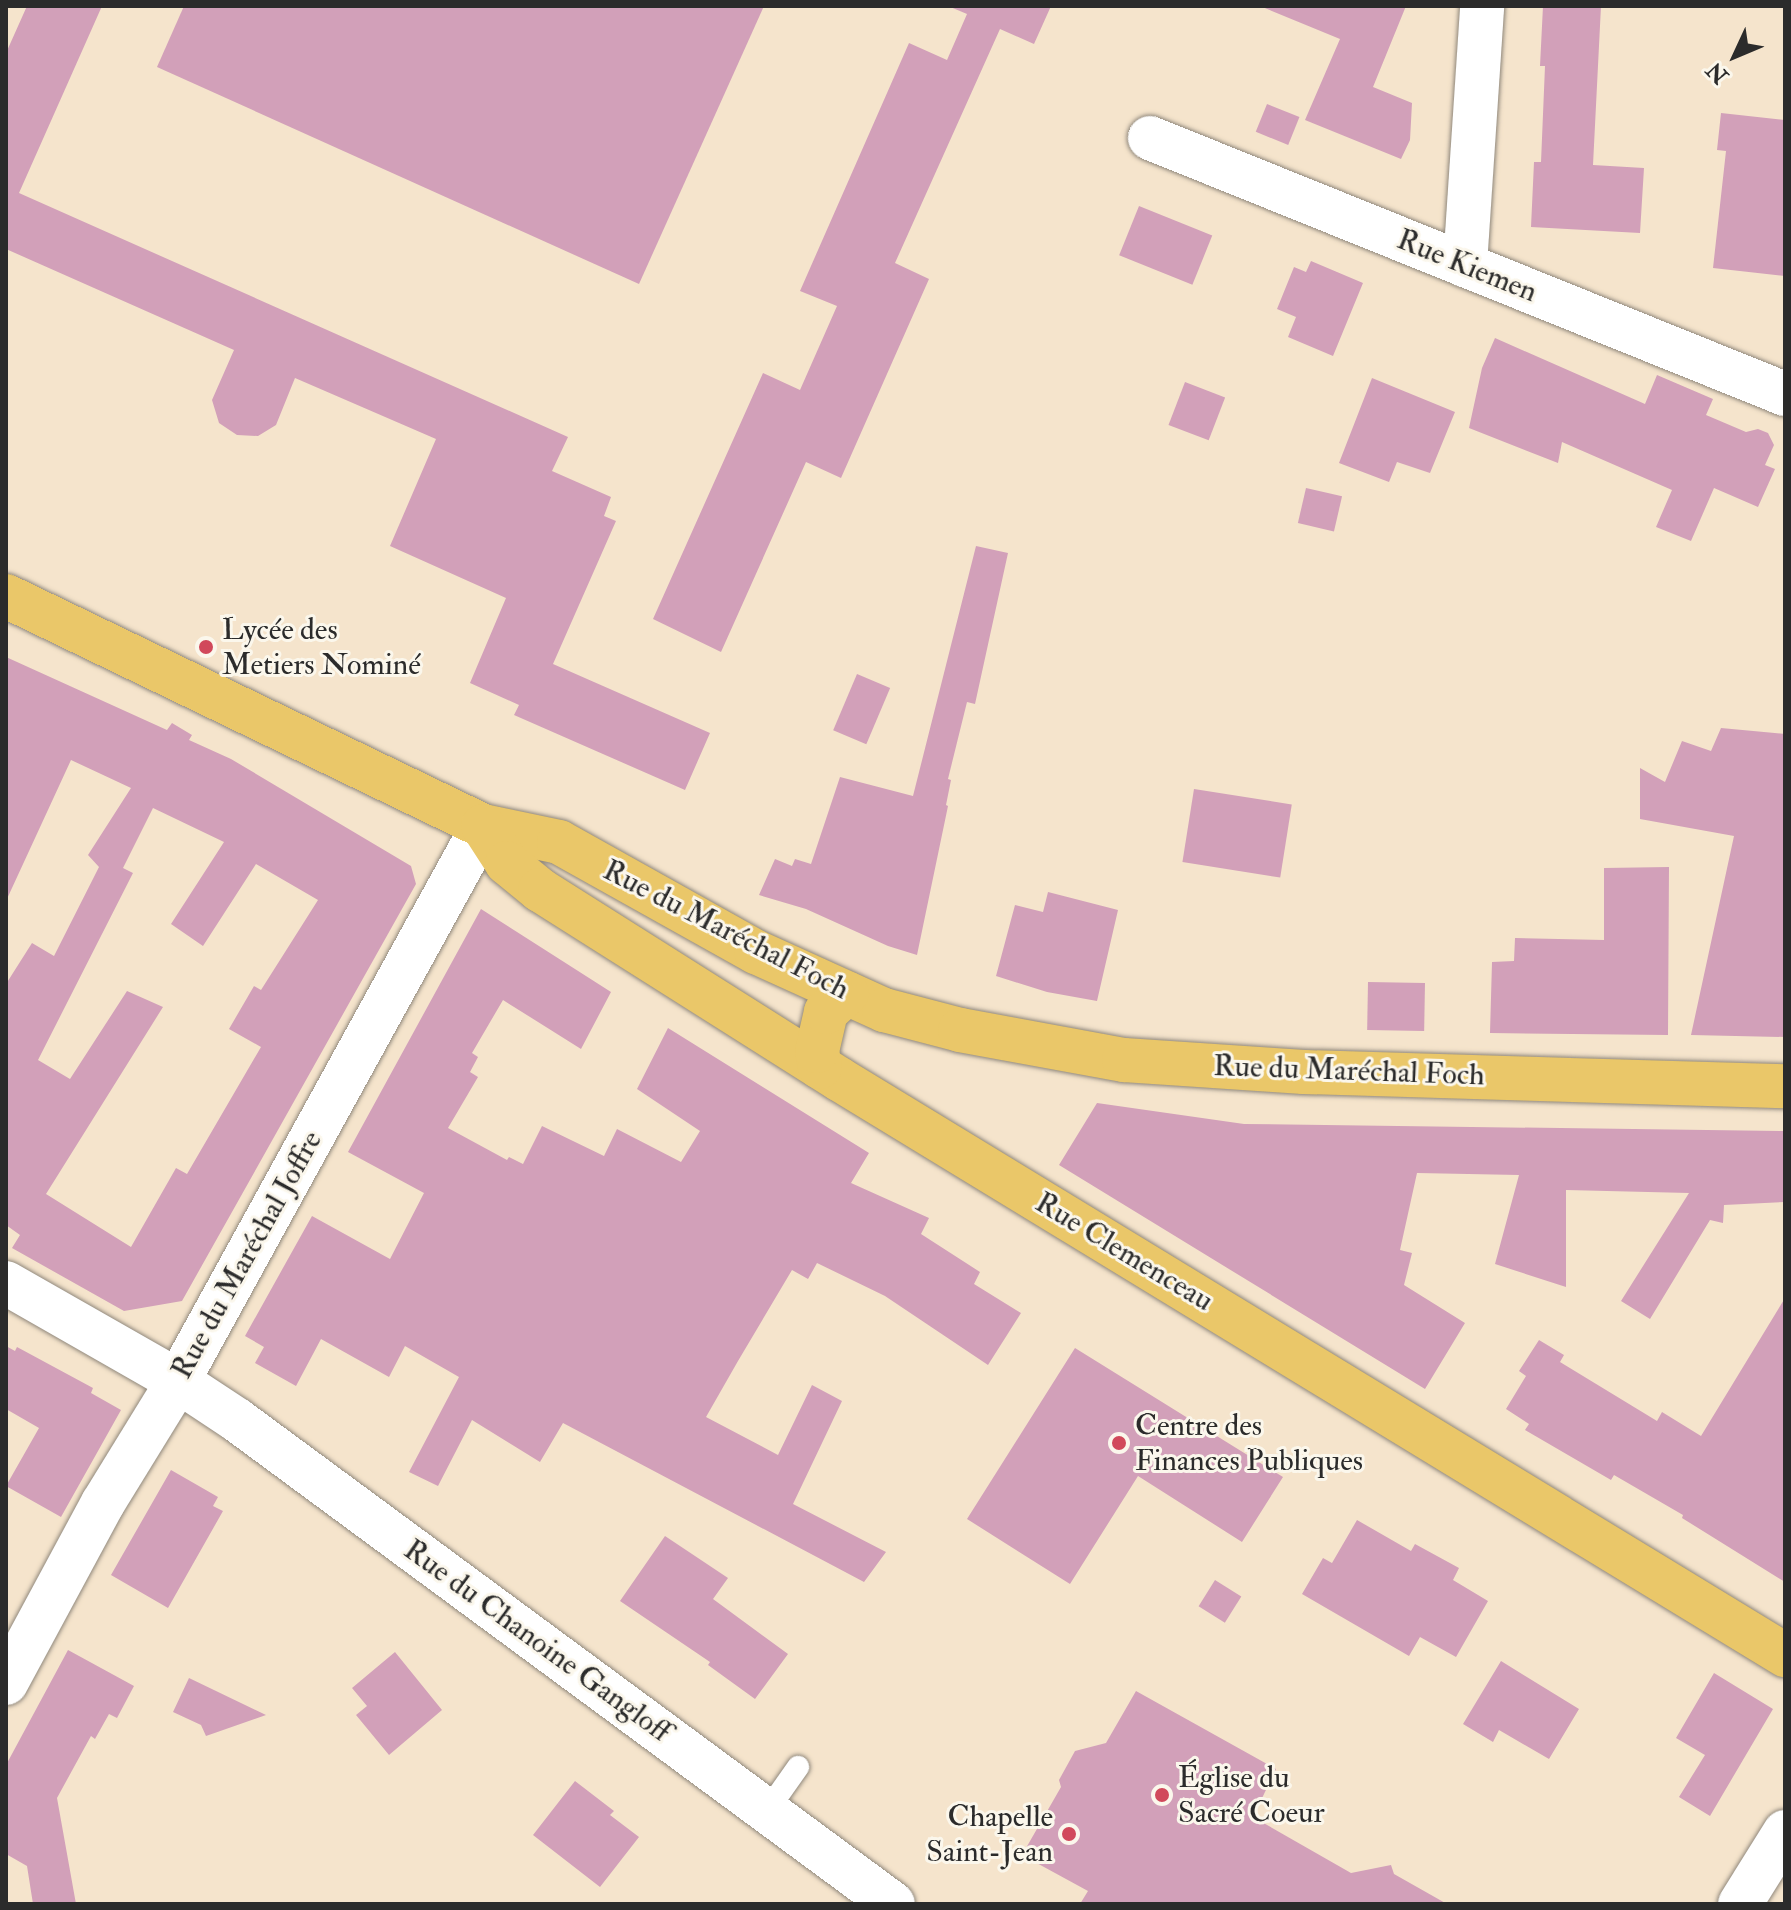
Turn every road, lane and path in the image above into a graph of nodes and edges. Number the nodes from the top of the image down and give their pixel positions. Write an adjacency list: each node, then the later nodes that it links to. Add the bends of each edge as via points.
1 (1482, 6): 3 (street)
2 (1150, 138): 3 (street, Rue Kiemen)
3 (1465, 265): 4 (street, Rue Kiemen)
4 (1785, 394)
5 (6, 596): 6 (main road, Rue du Maréchal Foch)
6 (483, 826): 7 (main road, Rue du Maréchal Foch, via 559,842); 9 (main road, Rue Clemenceau, via 507,863 540,890); 13 (street, Rue du Maréchal Joffre)
7 (756, 952): 8 (main road, Rue du Maréchal Foch); 9 (main road, via 737,975)
8 (847, 993): 10 (main road, via 826,1012 817,1051); 11 (main road, Rue du Maréchal Foch, via 884,1010 960,1030 1124,1060 1304,1072)
9 (727, 1006): 10 (main road, Rue Clemenceau)
10 (820, 1067): 14 (main road, Rue Clemenceau)
11 (1785, 1086)
12 (6, 1283): 13 (street, Rue du Chanoine Gangloff)
13 (178, 1381): 15 (street, Rue du Maréchal Joffre, via 103,1503); 17 (street, Rue du Chanoine Gangloff)
14 (1785, 1655)
15 (6, 1683)
16 (798, 1767): 17 (lane)
17 (767, 1811): 19 (street, Rue du Chanoine Gangloff)
18 (1785, 1832): 20 (street)
19 (893, 1904)
20 (1740, 1904)

